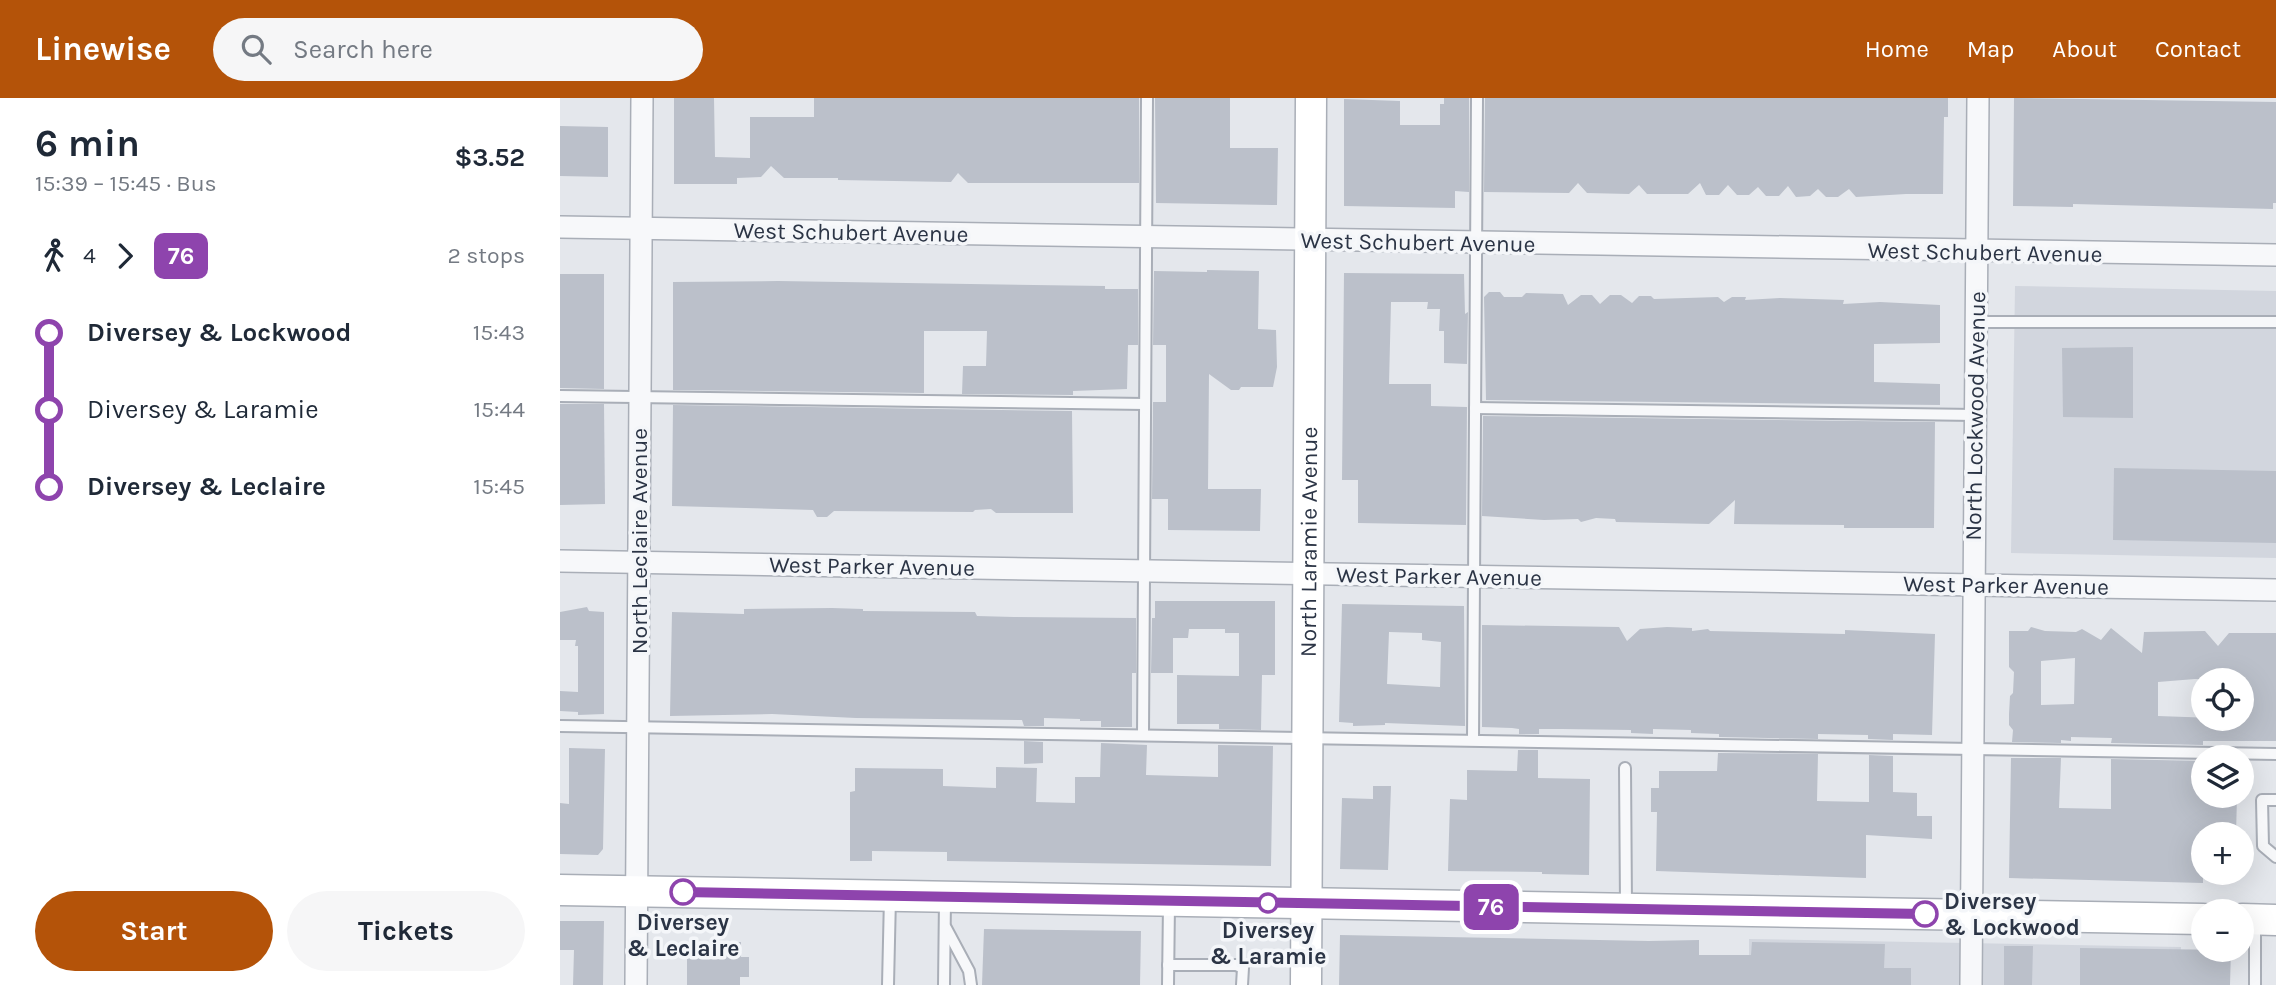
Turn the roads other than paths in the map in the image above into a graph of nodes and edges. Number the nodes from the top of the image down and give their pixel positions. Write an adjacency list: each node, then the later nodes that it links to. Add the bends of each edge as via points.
1 (642, 98): 7 (street, North Leclaire Avenue)
2 (1147, 98): 8 (lane)
3 (1311, 98): 9 (main road, North Laramie Avenue)
4 (1477, 98): 10 (lane)
5 (1978, 98): 11 (street, North Lockwood Avenue)
6 (560, 227): 7 (street, West Schubert Avenue)
7 (641, 229): 8 (street, West Schubert Avenue); 16 (street, North Leclaire Avenue)
8 (1146, 237): 9 (street, West Schubert Avenue); 17 (lane)
9 (1310, 239): 10 (street, West Schubert Avenue); 23 (main road, North Laramie Avenue)
10 (1476, 243): 11 (street, West Schubert Avenue); 18 (lane)
11 (1977, 252): 12 (street, West Schubert Avenue); 13 (street, North Lockwood Avenue)
12 (2276, 256)
13 (1976, 322): 14 (lane); 19 (street, North Lockwood Avenue)
14 (2276, 322)
15 (560, 396): 16 (lane)
16 (640, 397): 17 (lane); 21 (street, North Leclaire Avenue)
17 (1145, 404): 22 (lane)
18 (1475, 408): 19 (lane); 24 (lane)
19 (1975, 415): 25 (street, North Lockwood Avenue)
20 (560, 561): 21 (street, West Parker Avenue)
21 (639, 562): 22 (street, West Parker Avenue); 28 (street, North Leclaire Avenue)
22 (1144, 571): 23 (street, West Parker Avenue); 29 (lane)
23 (1308, 573): 24 (street, West Parker Avenue); 30 (main road, North Laramie Avenue)
24 (1474, 576): 25 (street, West Parker Avenue); 31 (lane)
25 (1973, 585): 26 (street, West Parker Avenue); 32 (street, North Lockwood Avenue)
26 (2276, 590)
27 (560, 726): 28 (lane)
28 (638, 727): 29 (lane); 38 (street, North Leclaire Avenue)
29 (1143, 735): 30 (lane)
30 (1307, 737): 31 (lane); 41 (main road, North Laramie Avenue)
31 (1473, 740): 32 (lane)
32 (1973, 749): 33 (lane); 44 (street, North Lockwood Avenue)
33 (2276, 754)
34 (1625, 768): 42 (lane)
35 (2276, 800): 36 (lane, via 2262,800 2263,846)
36 (2276, 857)
37 (560, 890): 38 (main road)
38 (636, 891): 39 (main road); 48 (street, North Leclaire Avenue)
39 (890, 896): 43 (main road); 49 (lane)
40 (1169, 901): 41 (main road); 43 (main road); 47 (lane)
41 (1307, 903): 42 (main road); 54 (main road, North Laramie Avenue)
42 (1626, 909): 44 (main road)
43 (944, 911): 50 (lane); 51 (lane)
44 (1972, 915): 45 (main road); 55 (street, North Lockwood Avenue)
45 (2191, 919)
46 (2257, 920): 56 (lane)
47 (1168, 965): 52 (lane); 53 (lane, via 1236,965 1242,968)
48 (636, 985)
49 (888, 985)
50 (944, 985)
51 (971, 985)
52 (1168, 985)
53 (1242, 985)
54 (1306, 985)
55 (1971, 985)
56 (2256, 985)

